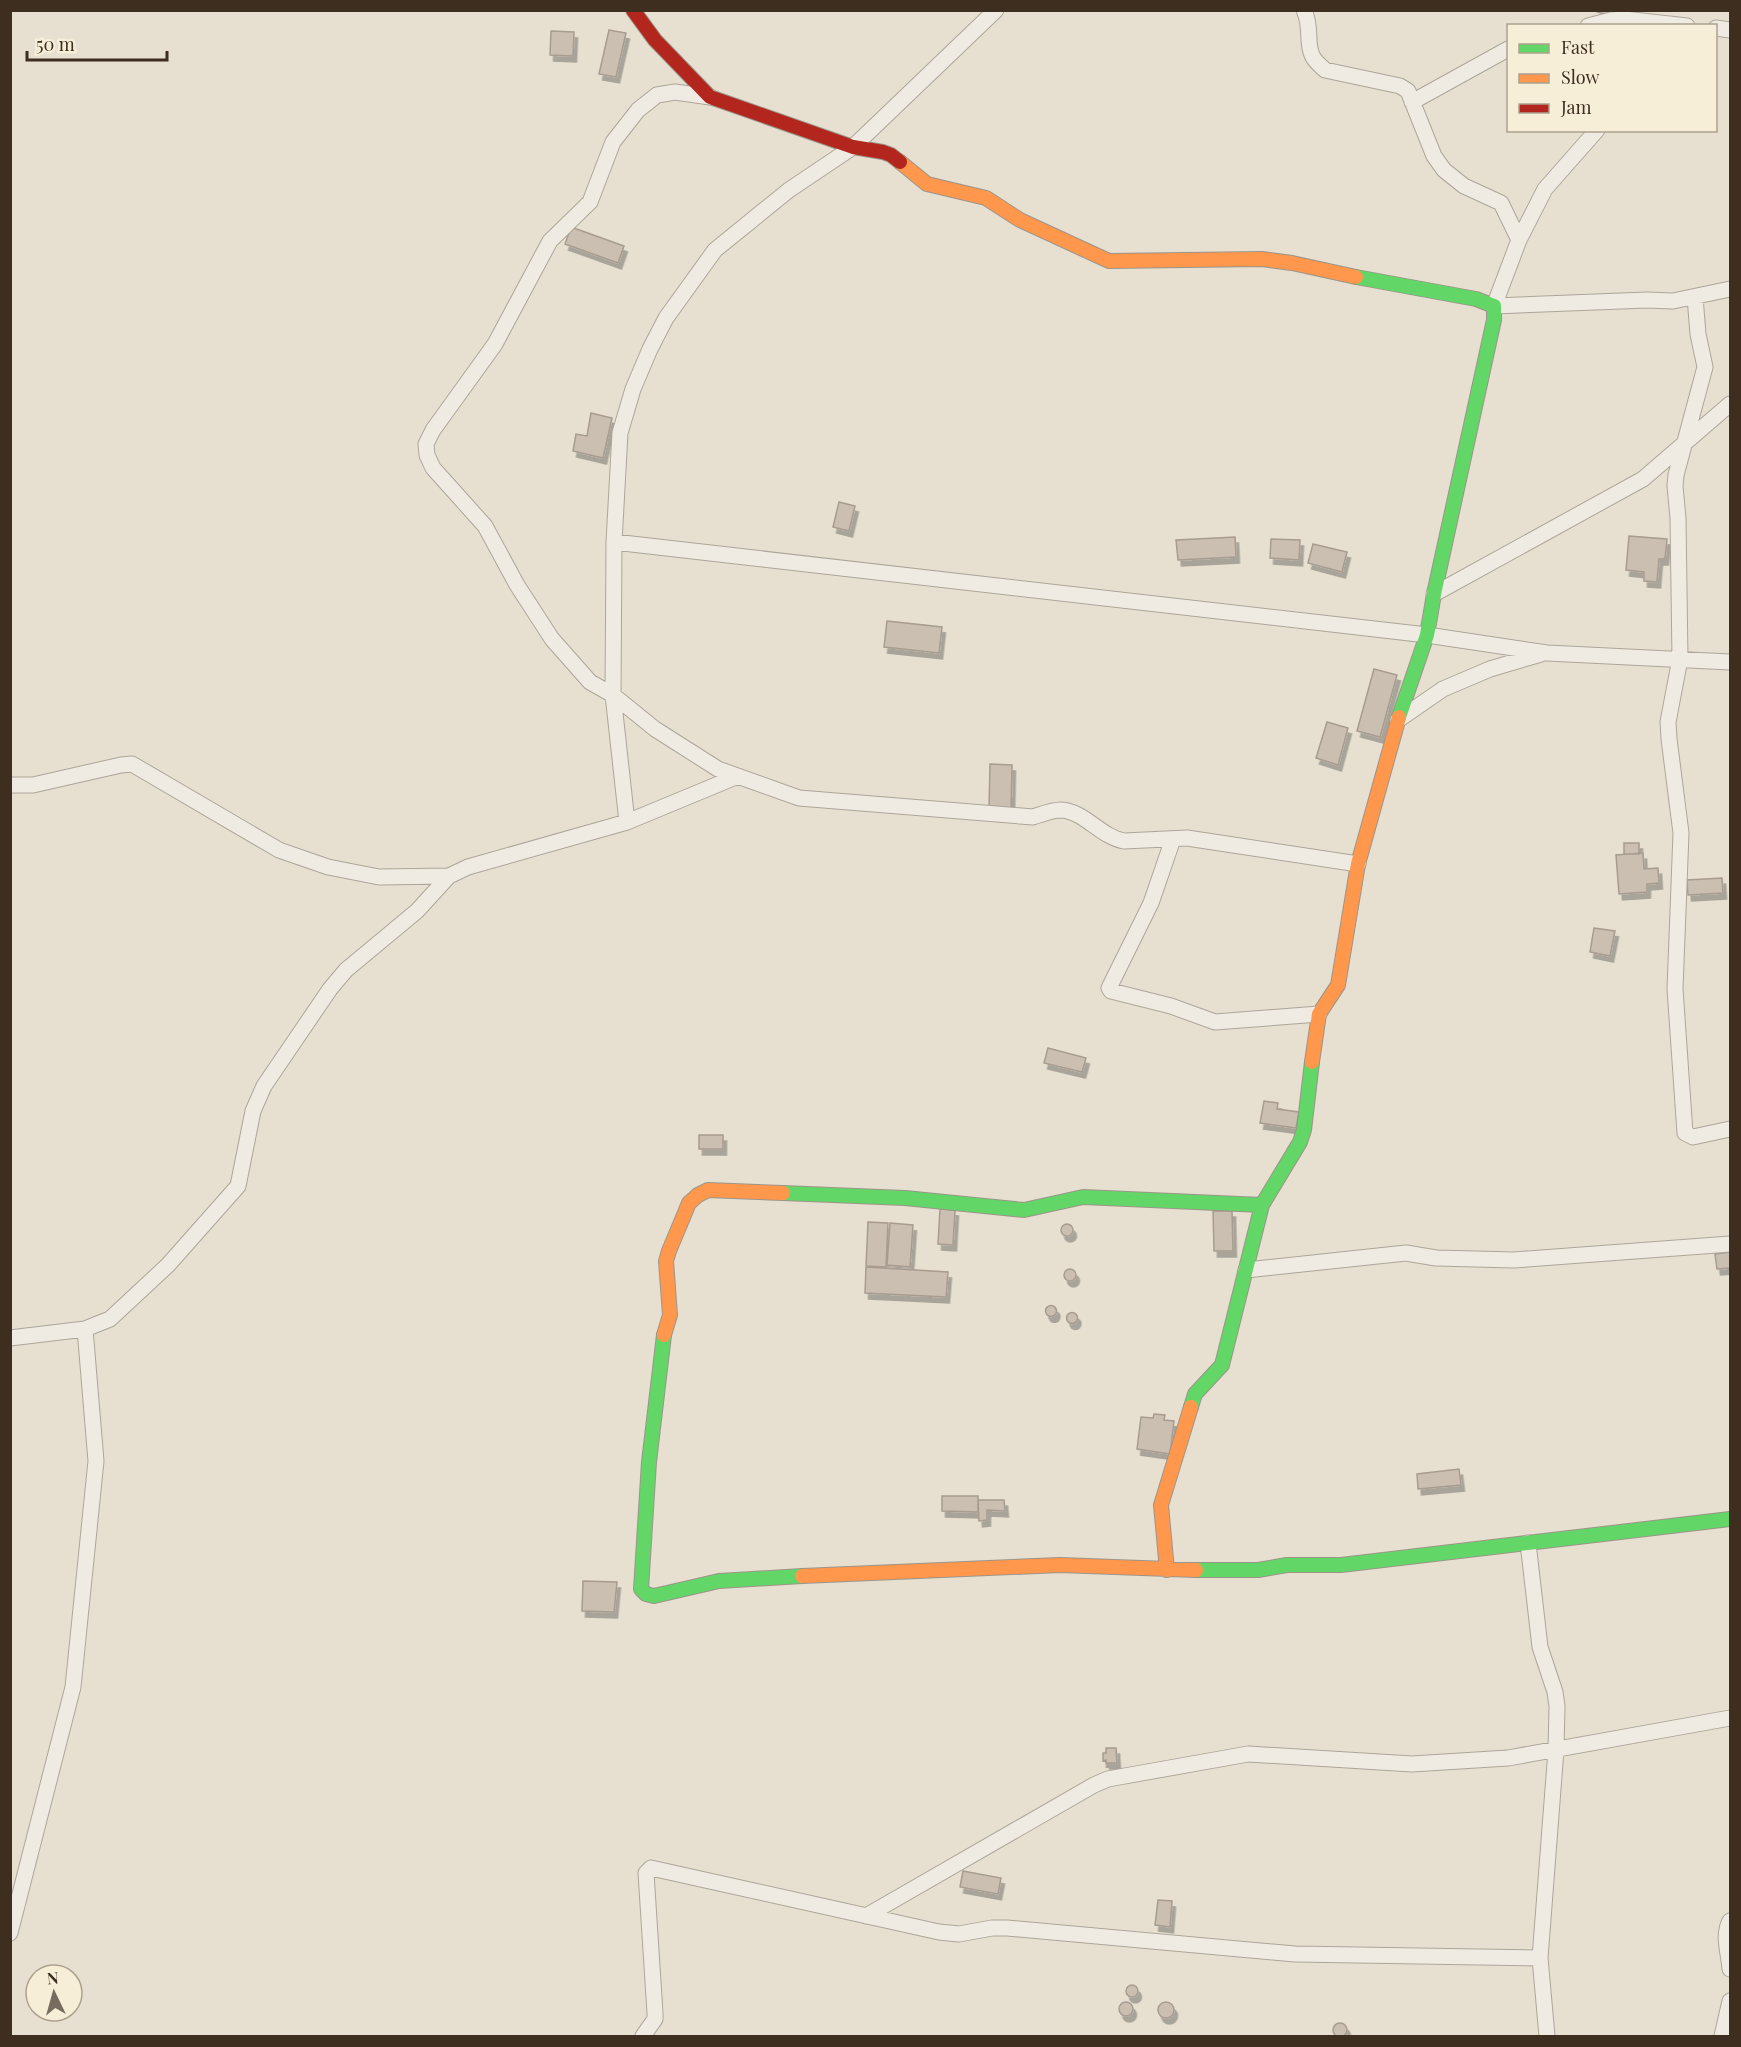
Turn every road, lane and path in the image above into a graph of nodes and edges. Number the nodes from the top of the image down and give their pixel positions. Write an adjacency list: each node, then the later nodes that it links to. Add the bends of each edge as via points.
1 (633, 10): 7 (street, via 655,40)
2 (996, 10): 10 (street)
3 (1304, 10): 8 (street, via 1309,20 1311,54 1325,70 1400,86 1408,91)
4 (1593, 24): 5 (street, via 1624,19)
5 (1670, 24)
6 (1507, 50): 8 (street)
7 (710, 97): 10 (street); 23 (street, via 675,92 657,95 638,110 613,142 590,202 550,241 495,344 426,444 433,468 485,526 516,585 552,639 590,682)
8 (1412, 102): 11 (street, via 1434,156 1444,170 1464,186 1501,203)
9 (1596, 132): 11 (street, via 1545,189)
10 (854, 147): 14 (street, via 891,155 927,184 986,198 1020,220 1109,261 1262,259 1476,299); 17 (street, via 789,190 715,250 666,318 633,389 620,433)
11 (1519, 240): 14 (street)
12 (1731, 289): 13 (street)
13 (1695, 297): 14 (street, via 1673,301); 16 (street, via 1705,367)
14 (1494, 306): 18 (street)
15 (1731, 404): 16 (street)
16 (1685, 444): 18 (street, via 1643,479); 21 (street, via 1675,486)
17 (614, 542): 19 (street); 23 (street)
18 (1434, 594): 19 (street)
19 (1427, 635): 20 (street); 24 (street)
20 (1547, 653): 21 (street); 24 (street, via 1490,669 1443,689)
21 (1680, 659): 22 (street); 32 (street, via 1668,722 1681,833 1675,989 1683,1122 1685,1133 1693,1137)
22 (1731, 662)
23 (613, 695): 25 (street, via 664,735 718,769); 27 (street)
24 (1398, 720): 29 (street)
25 (738, 776): 27 (street); 28 (street, via 799,798 1033,817 1070,811 1115,839)
26 (10, 785): 30 (street, via 33,785 132,764 279,850 328,867 379,876)
27 (627, 822): 30 (street, via 468,867)
28 (1173, 839): 29 (street); 31 (street, via 1151,903 1109,987 1111,992 1215,1022)
29 (1358, 864): 31 (street, via 1338,985)
30 (449, 876): 36 (street, via 417,911 346,970 317,1008 264,1086 253,1111 238,1186 168,1265 110,1319)
31 (1319, 1014): 33 (street, via 1304,1130)
32 (1731, 1130)
33 (1262, 1205): 35 (street); 40 (street, via 1083,1197 1024,1210 905,1198 708,1190 689,1203 666,1261 670,1315 663,1339 649,1462 640,1589 646,1594 654,1596 738,1579 1060,1565)
34 (1731, 1244): 35 (street, via 1514,1260 1436,1258 1406,1253)
35 (1246, 1270): 40 (street, via 1226,1355 1222,1365 1195,1394 1161,1505)
36 (85, 1329): 37 (street); 45 (street, via 96,1461 73,1687)
37 (10, 1338)
38 (1731, 1519): 39 (street)
39 (1528, 1543): 40 (street, via 1341,1565); 42 (street, via 1540,1647 1557,1706)
40 (1167, 1570)
41 (1731, 1719): 42 (street)
42 (1556, 1750): 43 (street, via 1508,1758 1412,1764 1248,1754 1108,1779); 46 (street)
43 (866, 1916): 46 (street, via 959,1934 1006,1928 1295,1954); 49 (street, via 651,1868 646,1873 655,2019)
44 (1731, 1921): 47 (street, via 1726,1937)
45 (10, 1934)
46 (1540, 1958): 50 (street)
47 (1731, 1969)
48 (1731, 2001): 51 (street)
49 (643, 2037)
50 (1547, 2037)
51 (1722, 2037)

